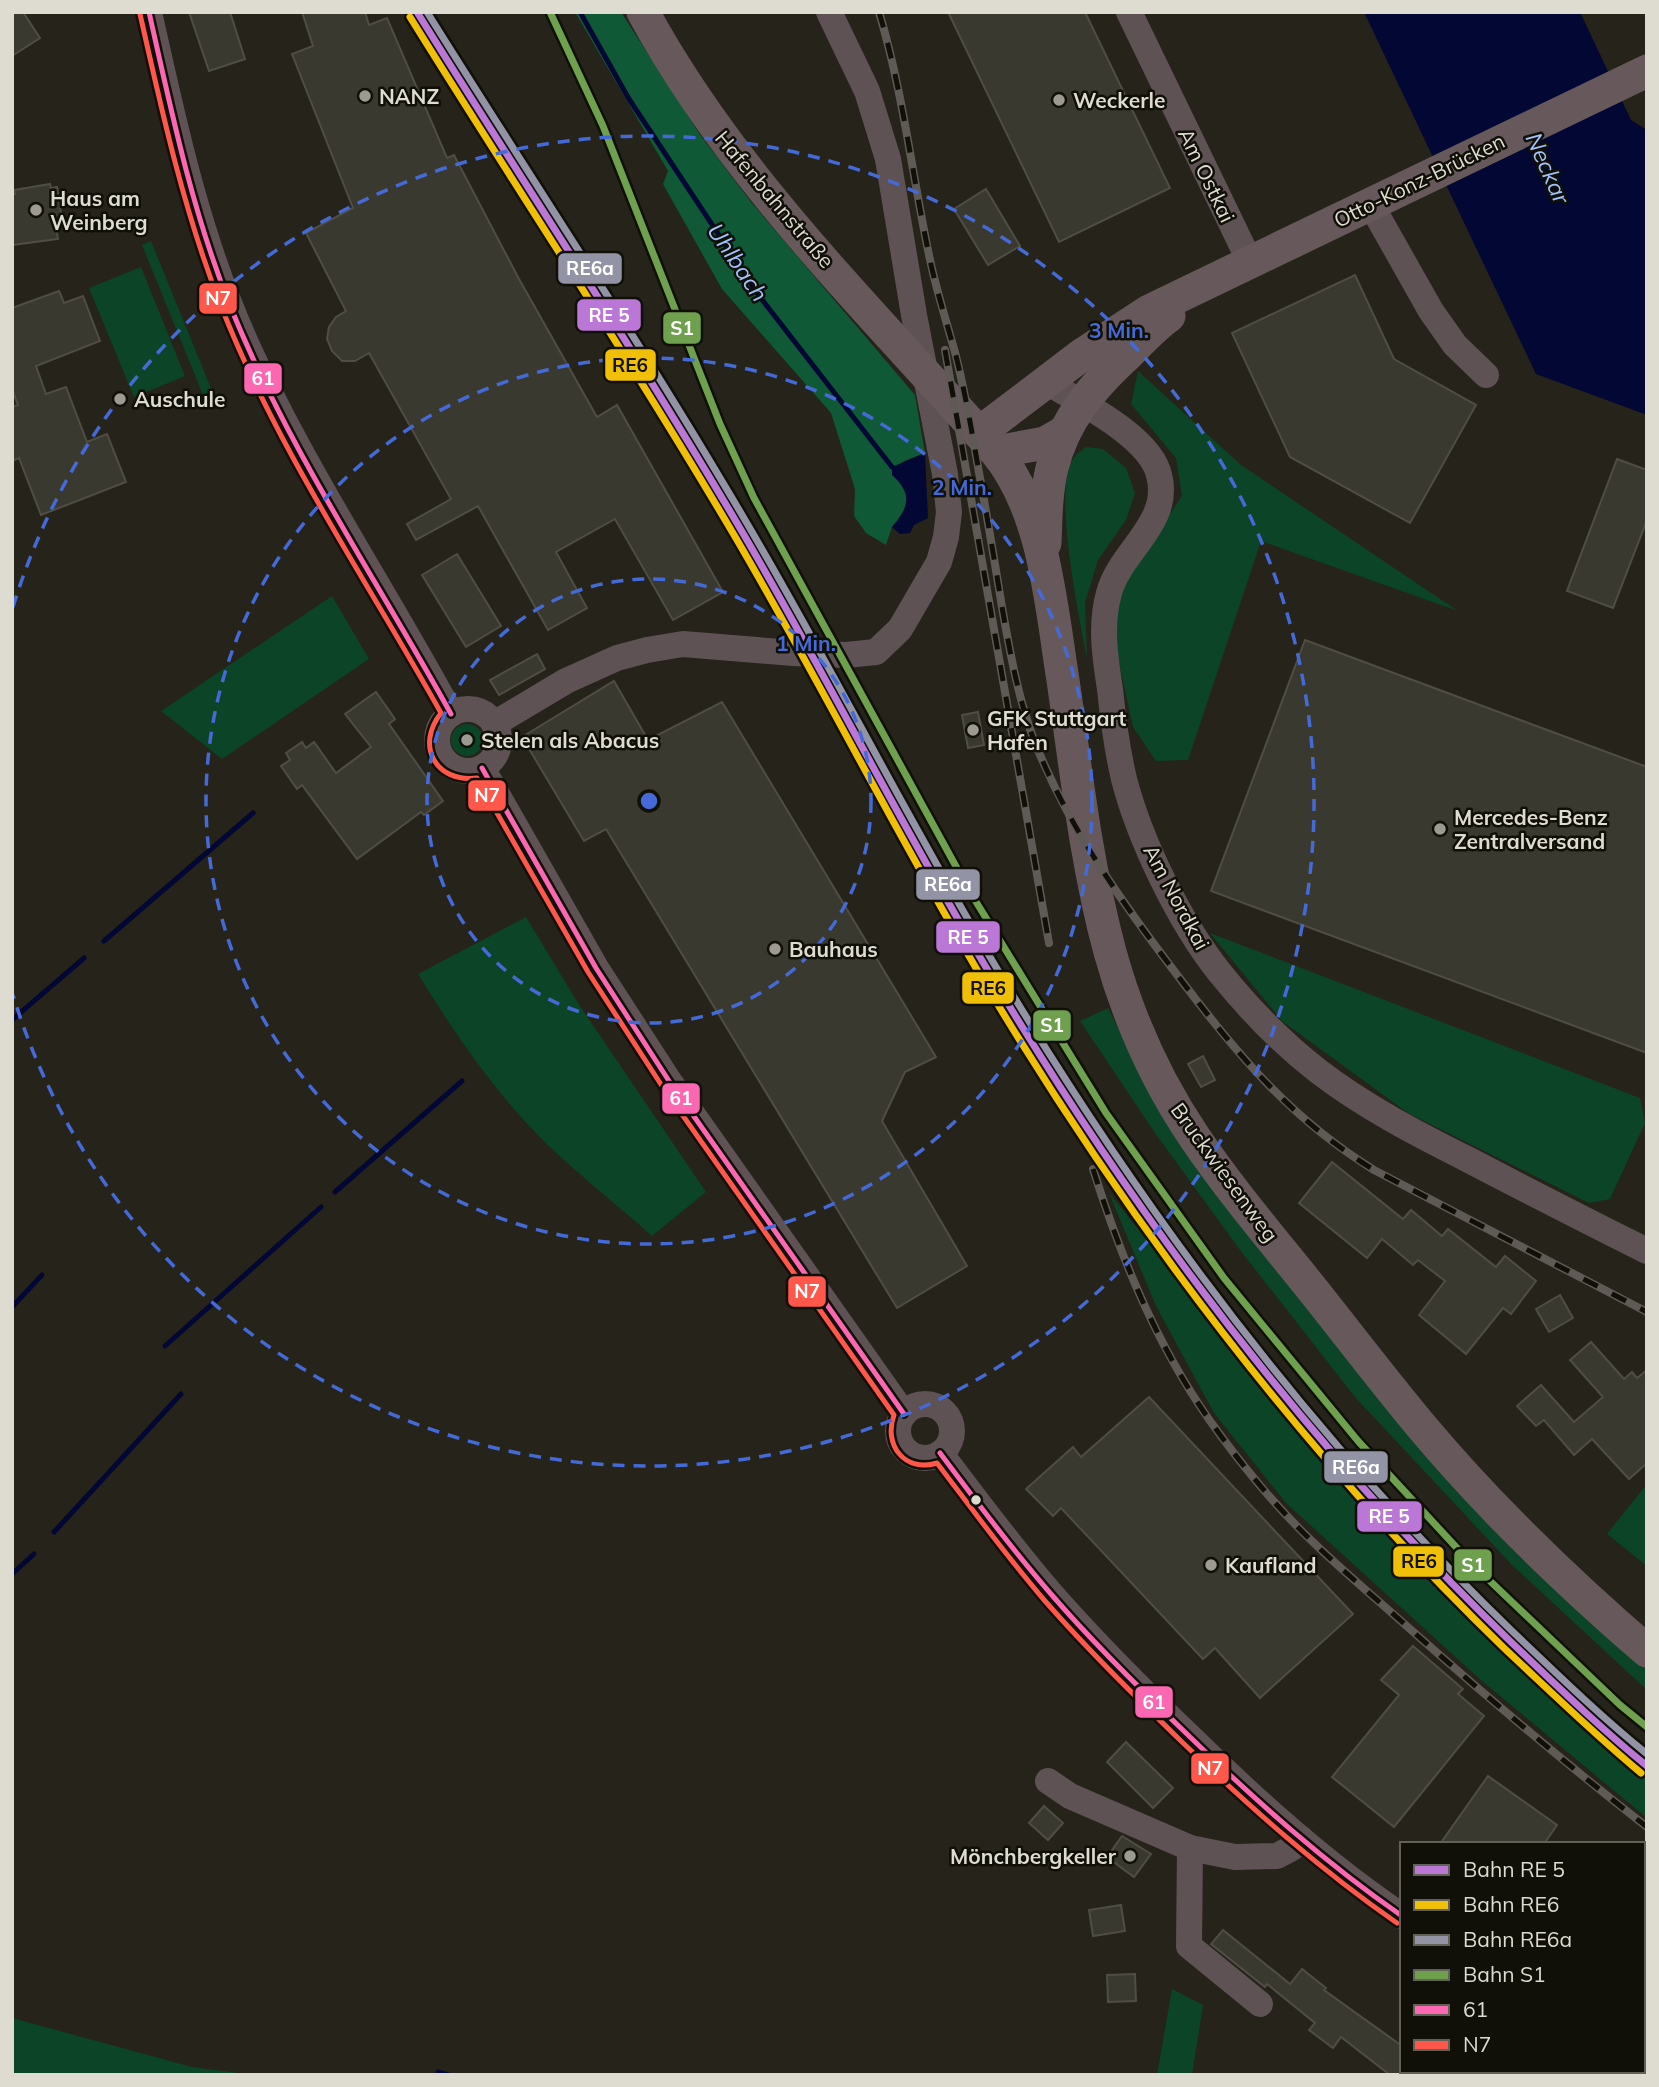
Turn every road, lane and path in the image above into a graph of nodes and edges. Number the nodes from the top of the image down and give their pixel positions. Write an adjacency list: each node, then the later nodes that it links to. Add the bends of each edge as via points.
1 (149, 12): 15 (street, via 183,163 207,244 245,342)
2 (643, 12): 13 (main road, Hafenbahnstraße, via 714,125 764,190)
3 (830, 12): 16 (street, via 867,91 888,159 945,474 949,512 939,562 900,629 876,652 820,654 683,644 647,650 566,681)
4 (1129, 12): 7 (street, Am Ostkai)
5 (1647, 71): 6 (main road, Otto-Konz-Brücken)
6 (1370, 203): 7 (main road, Otto-Konz-Brücken); 9 (street, via 1431,311 1455,345)
7 (1240, 267): 8 (main road, Otto-Konz-Brücken)
8 (1142, 326): 10 (main road, Otto-Konz-Brücken); 11 (main road, Otto-Konz-Brücken)
9 (1486, 375)
10 (1045, 381): 11 (street, Am Nordkai); 13 (main road, Otto-Konz-Brücken)
11 (1081, 403): 12 (main road, Otto-Konz-Brücken); 18 (street, Am Nordkai, via 1143,446 1160,478 1161,499 1154,520 1117,573 1109,593 1105,654 1125,782 1157,867 1197,940 1219,972 1272,1030 1344,1090 1418,1134)
12 (1064, 432): 13 (main road, via 1045,443); 14 (main road, Otto-Konz-Brücken, via 1051,469)
13 (988, 443): 14 (main road, Bruckwiesenweg, via 1018,488)
14 (1044, 556): 21 (main road, Bruckwiesenweg, via 1086,836 1108,942 1154,1069 1194,1137 1423,1429 1529,1542)
15 (451, 714): 16 (street, via 474,710); 17 (street, via 437,733 441,756 459,770)
16 (494, 724): 17 (street, via 498,748)
17 (481, 768): 19 (street, via 596,968 669,1081)
18 (1647, 1251)
19 (904, 1414): 20 (street, via 898,1434 901,1445 919,1458); 20 (street, via 924,1405 944,1413 951,1429 947,1447)
20 (940, 1453): 23 (street, via 1053,1596 1242,1789)
21 (1647, 1651)
22 (1048, 1781): 24 (street, via 1070,1796)
23 (1300, 1838): 24 (street, via 1277,1856 1235,1857); 25 (street)
24 (1190, 1848): 26 (street, via 1189,1946)
25 (1400, 1915)
26 (1259, 2004)

